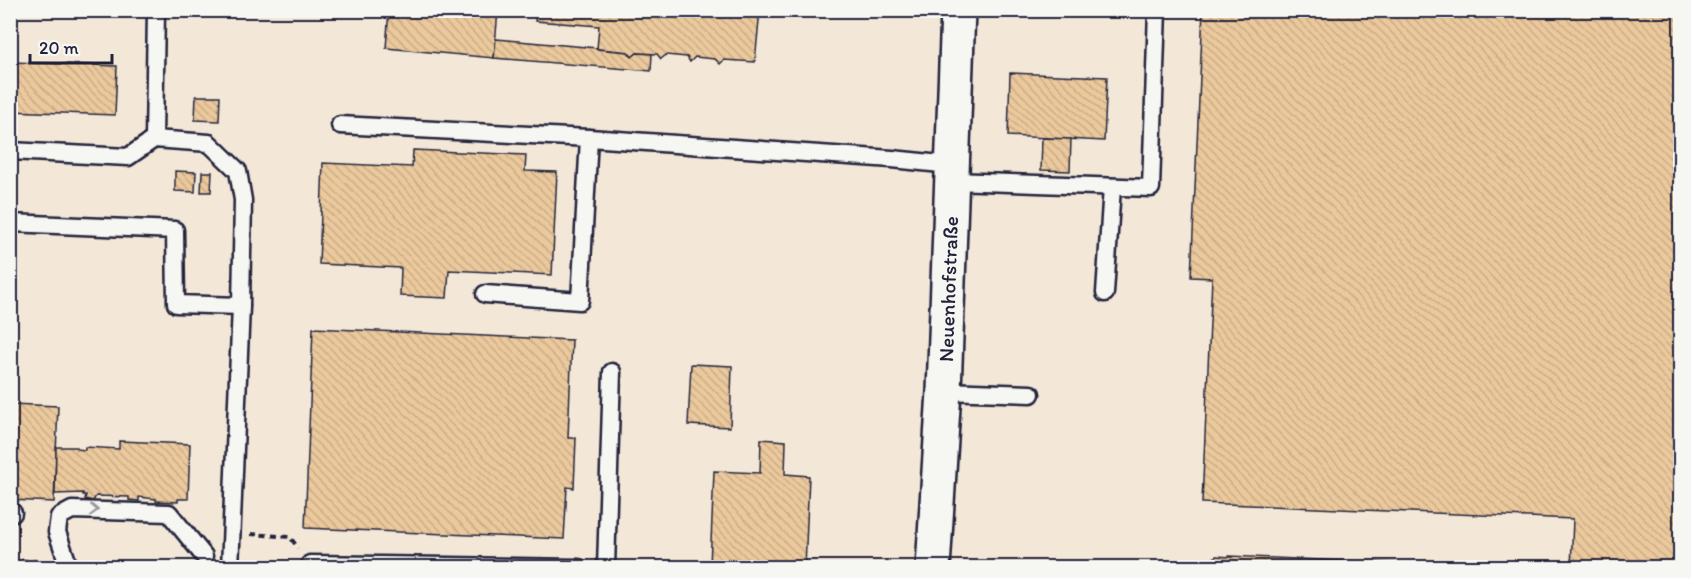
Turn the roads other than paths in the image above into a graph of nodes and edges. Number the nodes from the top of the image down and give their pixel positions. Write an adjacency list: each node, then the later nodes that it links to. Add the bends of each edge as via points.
1 (156, 10): 6 (lane)
2 (958, 10): 8 (street, Neuenhofstraße)
3 (1157, 10): 9 (lane, via 1151,188)
4 (340, 125): 5 (lane)
5 (589, 138): 8 (lane, via 891,159); 12 (lane, via 580,301)
6 (154, 139): 7 (lane, via 128,157); 13 (lane, via 209,143 238,171 243,200)
7 (10, 151)
8 (951, 173): 9 (lane); 15 (street, Neuenhofstraße)
9 (1112, 187): 11 (lane)
10 (10, 223): 13 (lane, via 175,230 176,304)
11 (1105, 293)
12 (485, 294)
13 (241, 306): 20 (lane)
14 (612, 372): 22 (lane)
15 (944, 391): 16 (lane); 23 (street, Neuenhofstraße)
16 (1031, 394)
17 (204, 556): 18 (lane, one-way to 17, via 59,517 72,510 169,513)
18 (59, 560)
19 (311, 566): 21 (lane)
20 (230, 567)
21 (579, 567)
22 (606, 567)
23 (933, 567)

